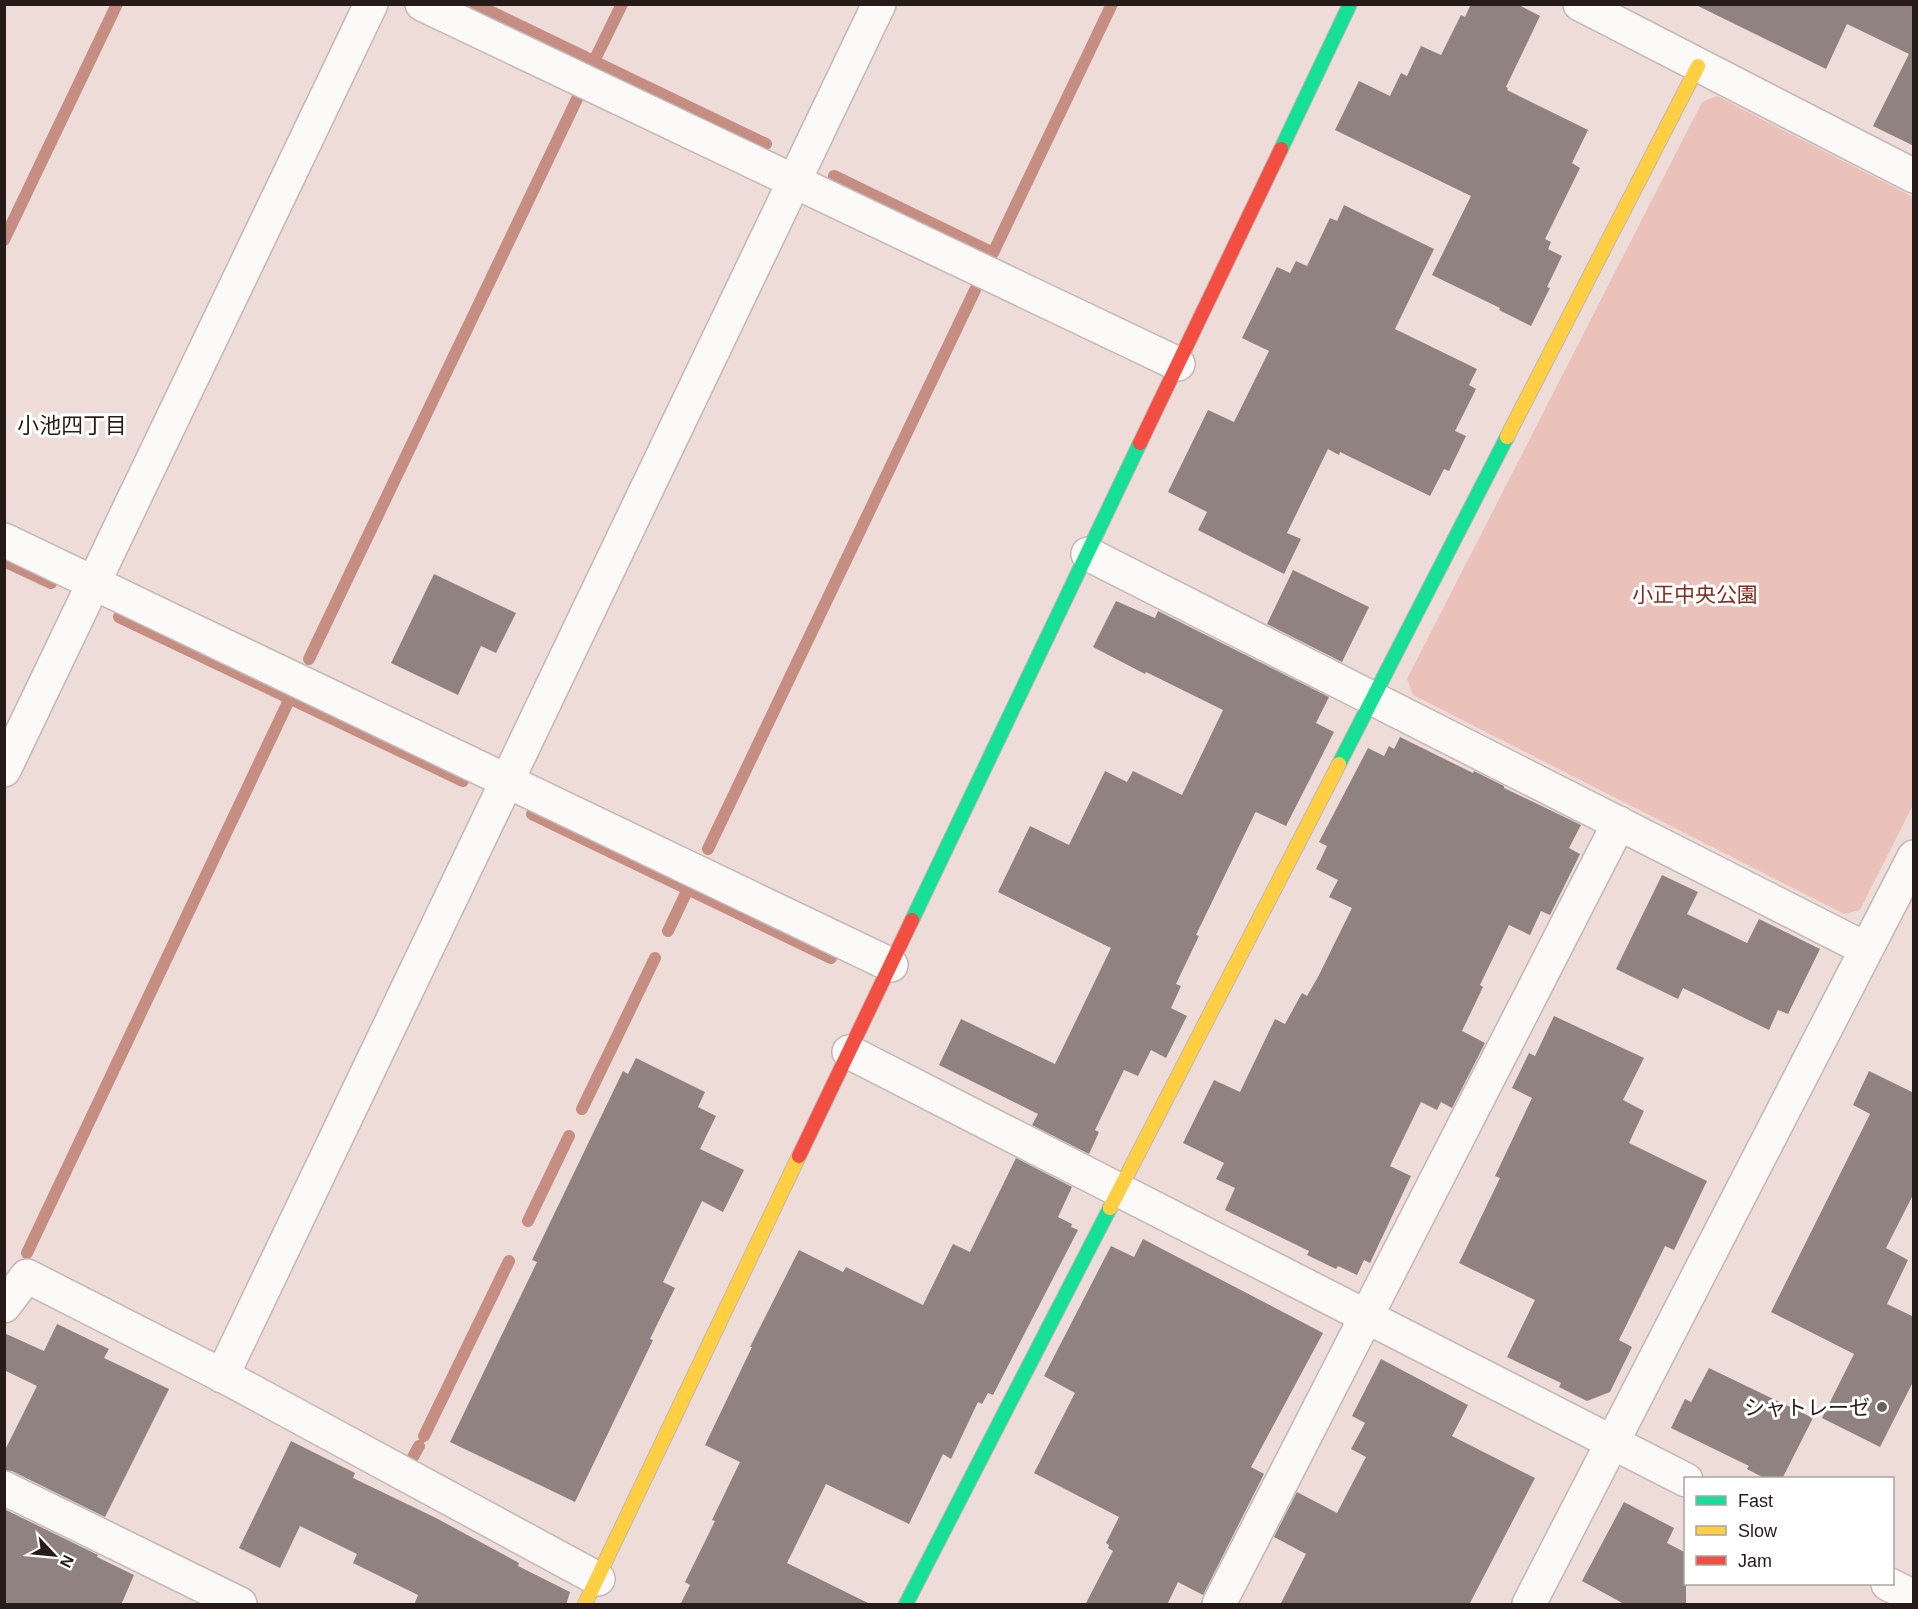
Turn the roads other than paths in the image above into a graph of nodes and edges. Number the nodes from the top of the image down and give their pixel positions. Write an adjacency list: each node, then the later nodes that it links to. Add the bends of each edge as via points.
1 (371, 4): 12 (street)
2 (422, 4): 8 (street)
3 (879, 4): 8 (street)
4 (1350, 4): 9 (street)
5 (1580, 4): 6 (street)
6 (1698, 66): 7 (street); 13 (street)
7 (1914, 176)
8 (794, 181): 9 (street); 15 (street)
9 (1178, 364): 11 (street)
10 (4, 540): 12 (street)
11 (1088, 554): 13 (street); 19 (street)
12 (94, 583): 14 (street); 15 (street)
13 (1373, 699): 16 (street); 21 (street)
14 (4, 770)
15 (507, 781): 19 (street); 24 (street)
16 (1619, 823): 18 (street); 23 (street)
17 (1914, 857): 18 (street)
18 (1866, 949): 25 (street)
19 (891, 965): 20 (street)
20 (849, 1052): 21 (street); 29 (street)
21 (1119, 1191): 23 (street); 32 (street)
22 (4, 1306): 24 (street, via 27,1276)
23 (1366, 1317): 25 (street); 33 (street)
24 (222, 1376): 29 (street)
25 (1612, 1442): 26 (street); 34 (street)
26 (1684, 1479)
27 (4, 1488): 31 (street)
28 (1890, 1585): 30 (street)
29 (592, 1592)
30 (1914, 1597)
31 (240, 1605)
32 (906, 1605)
33 (1220, 1605)
34 (1529, 1605)

